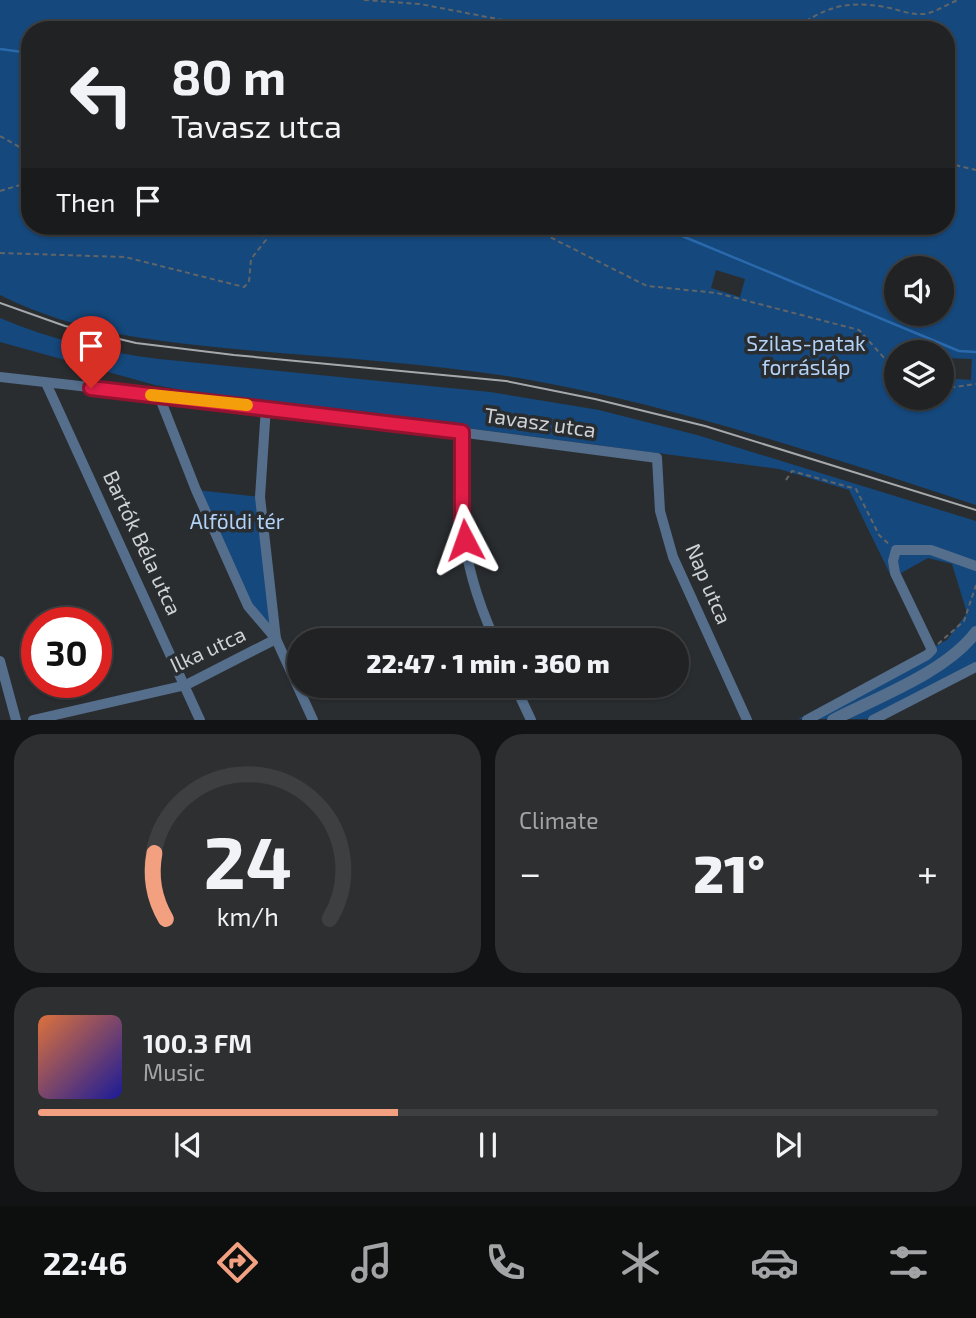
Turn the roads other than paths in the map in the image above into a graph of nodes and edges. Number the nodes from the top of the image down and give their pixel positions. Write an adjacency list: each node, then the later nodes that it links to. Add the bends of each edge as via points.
1 (0, 377): 2 (street, Tavasz utca)
2 (46, 383): 3 (street, Tavasz utca); 13 (street, Bartók Béla utca)
3 (159, 396): 4 (street, Tavasz utca); 10 (street, via 248,606)
4 (266, 407): 5 (street, Tavasz utca); 10 (street, via 260,497)
5 (462, 432): 6 (street, Tavasz utca); 8 (street, via 465,540)
6 (657, 458): 20 (street, Nap utca, via 660,511 673,557)
7 (976, 566): 21 (street, via 931,550 896,550 895,573 932,650)
8 (491, 628)
9 (976, 632): 22 (street, via 935,668)
10 (276, 639): 13 (street, Ilka utca); 18 (street)
11 (0, 661): 15 (street)
12 (976, 667): 23 (street)
13 (186, 685): 16 (street, Ilka utca); 17 (street, Bartók Béla utca)
14 (521, 698): 19 (street)
15 (16, 719)
16 (33, 719)
17 (201, 719)
18 (313, 719)
19 (531, 719)
20 (747, 719)
21 (807, 719)
22 (833, 719)
23 (873, 719)

